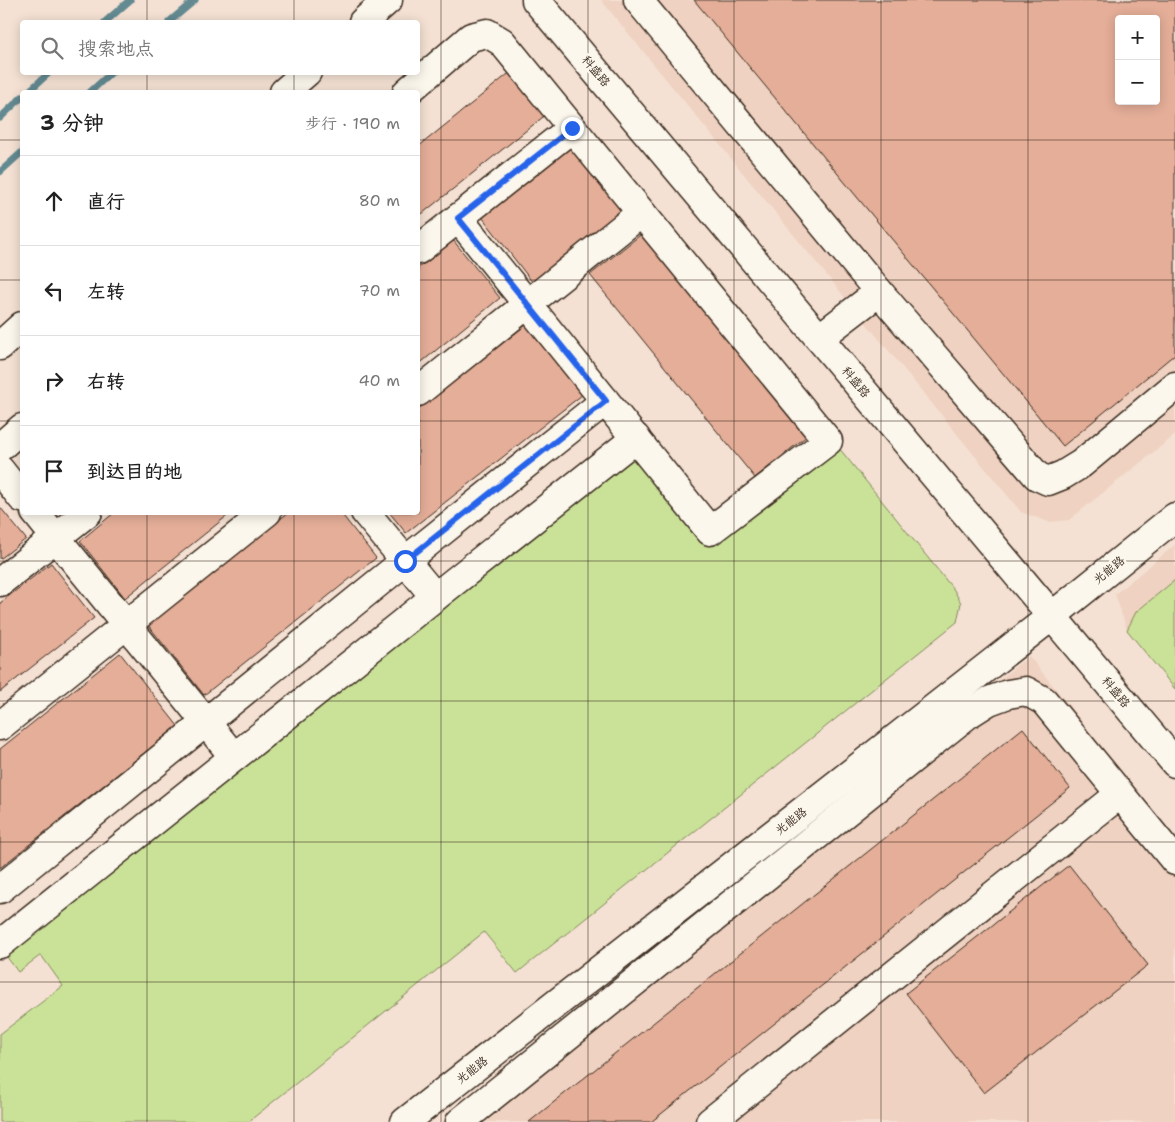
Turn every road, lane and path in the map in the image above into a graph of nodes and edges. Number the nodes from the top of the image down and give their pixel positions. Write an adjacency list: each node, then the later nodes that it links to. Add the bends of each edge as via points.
1 (388, 0): 4 (street)
2 (536, 0): 15 (street, 科盛路)
3 (638, 0): 12 (street)
4 (365, 20)
5 (304, 75): 6 (street)
6 (286, 90)
7 (409, 90): 8 (street, via 471,37 487,33 502,42)
8 (572, 128): 9 (street); 10 (street)
9 (641, 213): 13 (street); 21 (street, via 828,441 710,531)
10 (458, 218): 11 (street); 13 (street)
11 (420, 248)
12 (879, 292): 15 (street); 17 (street, via 1036,476 1048,481 1081,464)
13 (527, 304): 18 (street); 19 (street)
14 (20, 328): 16 (street)
15 (819, 338): 34 (street, 科盛路)
16 (0, 346)
17 (1175, 386)
18 (420, 390)
19 (606, 401): 21 (street); 31 (street)
20 (20, 430): 22 (street)
21 (636, 438): 33 (street)
22 (0, 447)
23 (0, 470): 24 (street)
24 (20, 495)
25 (37, 515): 30 (street)
26 (84, 515): 30 (street)
27 (263, 515): 35 (street)
28 (367, 515): 31 (street)
29 (1175, 517): 34 (street, 光能路)
30 (56, 538): 32 (street); 35 (street)
31 (405, 561): 33 (street); 36 (street)
32 (0, 582)
33 (435, 597): 38 (street)
34 (1052, 616): 39 (street, 科盛路); 44 (street, 光能路)
35 (127, 625): 36 (street); 37 (street)
36 (206, 723): 38 (street); 42 (street)
37 (0, 726)
38 (234, 757): 43 (street)
39 (1175, 764)
40 (1120, 794): 41 (street); 45 (street, via 1044,701 1026,690 989,701 967,715); 46 (street)
41 (1175, 861)
42 (0, 889)
43 (0, 944)
44 (405, 1122)
45 (460, 1122)
46 (710, 1122)

